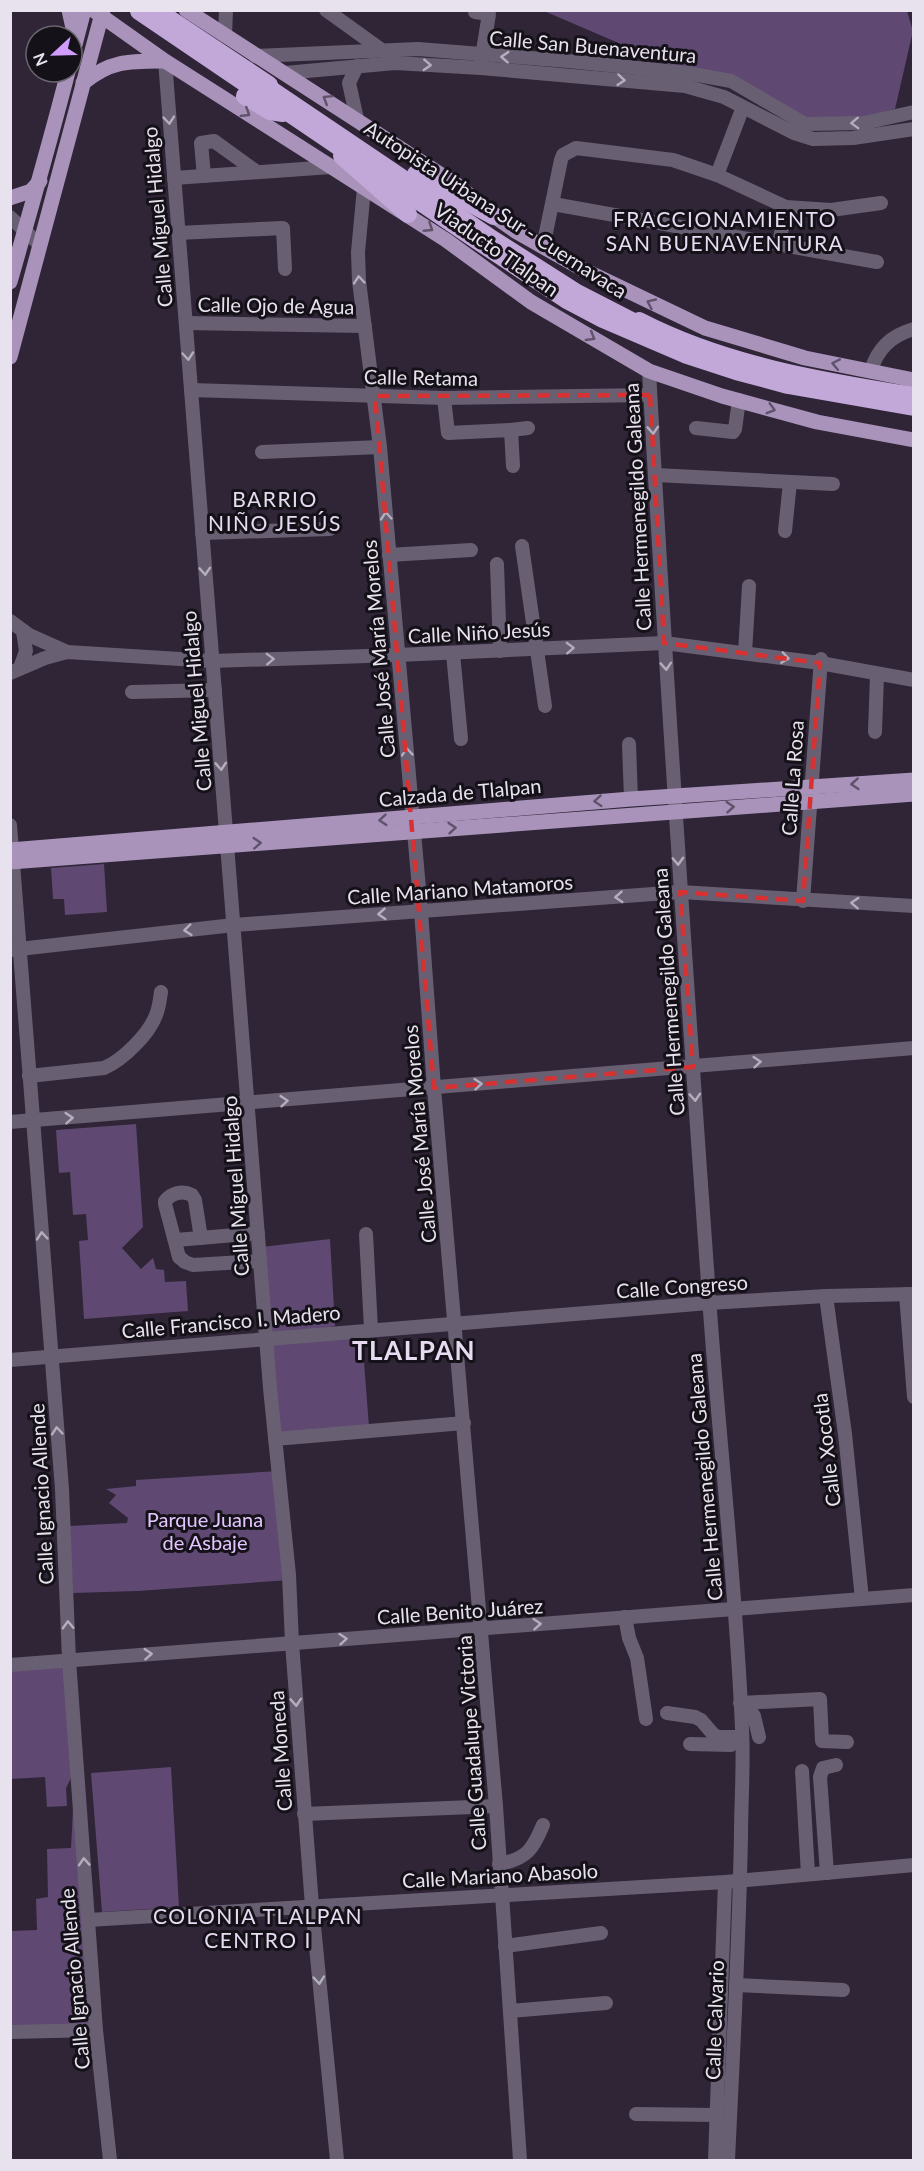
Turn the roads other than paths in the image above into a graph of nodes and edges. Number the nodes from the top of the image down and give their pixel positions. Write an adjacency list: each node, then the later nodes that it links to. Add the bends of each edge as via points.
1 (186, 10): 7 (main road, Viaducto Tlalpan)
2 (226, 10): 7 (street)
3 (326, 10): 8 (street)
4 (146, 11): 11 (highway, via 173,15); 20 (highway, Viaducto Tlalpan); 20 (highway, via 148,24 175,50 270,111); 61 (highway, Autopista Urbana Sur - Cuernavaca, via 489,237 611,312 739,364 793,379); 62 (highway, Autopista Urbana Sur - Cuernavaca, bridge, via 468,235 603,319 736,371)
5 (99, 12): 10 (main road, Viaducto Tlalpan); 15 (main road)
6 (475, 12): 9 (street, via 489,14)
7 (225, 36): 11 (main road, Viaducto Tlalpan)
8 (382, 50): 9 (street, Calle San Buenaventura, via 418,49); 11 (street, Calle San Buenaventura); 12 (street)
9 (481, 61): 12 (street, Calle San Buenaventura, one-way to 9); 19 (street, Calle San Buenaventura, one-way to 19, via 685,86); 21 (street, Calle San Buenaventura, one-way to 9, via 864,123 805,124 731,81 687,73)
10 (165, 62): 16 (main road, via 119,64 99,70); 25 (main road, Viaducto Tlalpan, one-way to 25); 29 (street, Calle Miguel Hidalgo, one-way to 29)
11 (258, 63): 14 (main road, Viaducto Tlalpan); 20 (highway)
12 (395, 63): 13 (street, Calle San Buenaventura)
13 (357, 66): 14 (street, Calle San Buenaventura); 22 (street, via 349,83)
14 (285, 73): 22 (main road, Viaducto Tlalpan, one-way to 14)
15 (84, 79)
16 (84, 82)
17 (65, 84): 30 (main road)
18 (83, 84): 42 (main road)
19 (743, 106): 23 (street, Calle San Buenaventura, via 794,134 813,139); 27 (street)
20 (290, 108): 24 (highway, Viaducto Tlalpan)
21 (913, 112)
22 (357, 119): 38 (main road, Viaducto Tlalpan, via 457,185)
23 (914, 129)
24 (324, 131): 36 (highway); 38 (highway, via 369,144); 58 (highway, Viaducto Tlalpan, via 566,282 649,326 761,367); 62 (highway, Viaducto Tlalpan, via 471,237 602,321 680,356 730,372 846,401)
25 (331, 167): 26 (street); 31 (main road, Viaducto Tlalpan)
26 (257, 172): 28 (street); 28 (street, via 214,141 201,143)
27 (717, 175): 34 (street, via 673,160 576,148 563,155); 35 (street)
28 (204, 176): 29 (street)
29 (174, 178): 40 (street, Calle Miguel Hidalgo)
30 (40, 181): 32 (main road, via 30,191); 39 (main road)
31 (364, 188): 36 (main road, Viaducto Tlalpan); 49 (street, Calle José María Morelos, one-way to 31, via 358,252)
32 (10, 198)
33 (881, 203): 35 (street, via 831,210)
34 (553, 204): 43 (street); 44 (street)
35 (786, 207): 43 (street)
36 (408, 214): 52 (main road, Viaducto Tlalpan, one-way to 52, via 531,302)
37 (10, 216): 39 (street)
38 (494, 216): 44 (main road, Viaducto Tlalpan)
39 (24, 228): 41 (main road); 42 (street)
40 (178, 232): 46 (street, via 283,228); 48 (street, Calle Miguel Hidalgo)
41 (16, 240): 47 (main road)
42 (39, 243): 51 (main road)
43 (779, 244): 45 (street)
44 (543, 247): 53 (main road, Viaducto Tlalpan, one-way to 44, via 805,358 705,328)
45 (877, 262)
46 (285, 269)
47 (10, 282)
48 (186, 323): 49 (street, Calle Ojo de Agua); 55 (street, Calle Miguel Hidalgo, one-way to 55)
49 (365, 326): 57 (street, Calle José María Morelos)
50 (914, 329): 53 (street, via 892,338 882,348)
51 (10, 357)
52 (649, 371): 56 (street, Calle Hermenegildo Galeana); 60 (main road, Viaducto Tlalpan)
53 (871, 371): 54 (main road, Viaducto Tlalpan)
54 (914, 380)
55 (191, 390): 57 (street, Calle Retama); 75 (street, Calle Miguel Hidalgo)
56 (650, 395): 59 (street, Calle Retama); 70 (street, Calle Hermenegildo Galeana, one-way to 70)
57 (375, 396): 59 (street, Calle Retama); 67 (street, Calle José María Morelos)
58 (914, 396)
59 (444, 399): 65 (street, via 448,433)
60 (739, 400): 64 (street, via 733,432); 66 (main road, Viaducto Tlalpan, one-way to 66, via 817,422)
61 (914, 400)
62 (914, 409)
63 (528, 428): 65 (street)
64 (696, 428)
65 (511, 429): 69 (street)
66 (914, 440)
67 (380, 447): 68 (street); 78 (street, Calle José María Morelos, one-way to 67)
68 (262, 452)
69 (513, 466)
70 (656, 475): 71 (street); 83 (street, Calle Hermenegildo Galeana)
71 (790, 482): 72 (street); 74 (street)
72 (833, 484)
73 (330, 529): 75 (street)
74 (785, 531)
75 (202, 533): 90 (street, Calle Miguel Hidalgo, one-way to 90)
76 (522, 546): 84 (street)
77 (471, 550): 78 (street)
78 (390, 555): 89 (street, Calle José María Morelos)
79 (496, 564): 85 (street)
80 (749, 586): 88 (street)
81 (10, 621): 82 (street)
82 (23, 631): 86 (street); 92 (street, via 26,651)
83 (664, 643): 84 (street, Calle Niño Jesús, one-way to 83); 88 (street, Calle Niño Jesús); 105 (street, Calle Hermenegildo Galeana, one-way to 105)
84 (537, 649): 85 (street, Calle Niño Jesús); 97 (street)
85 (500, 651): 87 (street, Calle Niño Jesús)
86 (67, 652): 90 (street, Calle Niño Jesús); 92 (street, Calle Niño Jesús)
87 (453, 653): 89 (street, Calle Niño Jesús); 99 (street)
88 (745, 653): 91 (street, Calle Niño Jesús, one-way to 91)
89 (398, 655): 90 (street, Calle Niño Jesús, one-way to 89); 106 (street, Calle José María Morelos, one-way to 89)
90 (212, 661): 95 (street, Calle Miguel Hidalgo)
91 (820, 661): 93 (street, Calle Niño Jesús); 102 (street, Calle La Rosa)
92 (15, 670)
93 (877, 675): 94 (street, Calle Niño Jesús); 98 (street)
94 (914, 680)
95 (215, 690): 96 (street); 108 (street, Calle Miguel Hidalgo, one-way to 108)
96 (132, 692)
97 (545, 706)
98 (875, 732)
99 (461, 739)
100 (629, 744): 104 (street)
101 (914, 780): 102 (main road, Calzada de Tlalpan, one-way to 102)
102 (811, 794): 103 (main road, Calzada de Tlalpan); 105 (main road, Calzada de Tlalpan); 111 (street, Calle La Rosa)
103 (914, 794)
104 (631, 799): 105 (main road, Calzada de Tlalpan); 106 (main road, Calzada de Tlalpan, one-way to 106)
105 (676, 803): 106 (main road, Calzada de Tlalpan, one-way to 105); 110 (street, Calle Hermenegildo Galeana, one-way to 110)
106 (413, 824): 108 (main road, Calzada de Tlalpan); 113 (street, Calle José María Morelos)
107 (10, 825): 109 (street, Calle Ignacio Allende)
108 (226, 839): 109 (main road, Calzada de Tlalpan); 114 (street, Calle Miguel Hidalgo)
109 (12, 856): 115 (street, Calle Ignacio Allende)
110 (680, 892): 111 (street, Calle Mariano Matamoros); 113 (street, Calle Mariano Matamoros, one-way to 113); 118 (street, Calle Hermenegildo Galeana)
111 (802, 901): 112 (street, Calle Mariano Matamoros, one-way to 111)
112 (914, 906)
113 (421, 911): 114 (street, Calle Mariano Matamoros, one-way to 114); 120 (street, Calle José María Morelos)
114 (234, 925): 115 (street, Calle Mariano Matamoros, one-way to 115); 121 (street, Calle Miguel Hidalgo)
115 (15, 950): 119 (street, Calle Ignacio Allende)
116 (161, 992): 119 (street, via 156,1016 128,1053 114,1064)
117 (914, 1048): 118 (street, one-way to 117)
118 (693, 1067): 120 (street, one-way to 118); 131 (street, Calle Hermenegildo Galeana, one-way to 131)
119 (29, 1076): 122 (street, Calle Ignacio Allende)
120 (434, 1088): 121 (street, one-way to 120); 132 (street, Calle José María Morelos)
121 (248, 1104): 122 (street, one-way to 121); 124 (street, Calle Miguel Hidalgo)
122 (32, 1121): 123 (street); 135 (street, Calle Ignacio Allende, one-way to 122)
123 (10, 1122)
124 (258, 1233): 126 (street); 128 (street, Calle Miguel Hidalgo)
125 (366, 1234): 133 (street)
126 (201, 1238): 127 (street); 127 (street, via 195,1200 180,1192 165,1201)
127 (176, 1240): 128 (street, via 179,1257 185,1263)
128 (260, 1262): 134 (street, Calle Miguel Hidalgo)
129 (910, 1294): 130 (street, Calle Congreso); 137 (street)
130 (826, 1296): 131 (street, Calle Congreso); 141 (street, Calle Xocotla)
131 (709, 1303): 132 (street, Calle Congreso); 142 (street, Calle Hermenegildo Galeana)
132 (454, 1324): 133 (street, Calle Francisco I. Madero); 138 (street, Calle Guadalupe Victoria)
133 (371, 1329): 134 (street, Calle Francisco I. Madero)
134 (266, 1338): 135 (street, Calle Francisco I. Madero); 139 (street, Calle Moneda)
135 (51, 1356): 136 (street, Calle Francisco I. Madero); 146 (street, Calle Ignacio Allende, one-way to 135, via 62,1489)
136 (10, 1360)
137 (914, 1397)
138 (464, 1422): 139 (street); 144 (street, Calle Guadalupe Victoria)
139 (275, 1439): 145 (street, Calle Moneda)
140 (914, 1595): 141 (street, Calle Benito Juárez)
141 (862, 1599): 142 (street, Calle Benito Juárez)
142 (735, 1609): 143 (street, Calle Benito Juárez); 148 (street, Calle Hermenegildo Galeana)
143 (625, 1617): 144 (street, Calle Benito Juárez, one-way to 143); 150 (street, via 637,1658)
144 (482, 1628): 145 (street, Calle Benito Juárez, one-way to 144); 157 (street, Calle Guadalupe Victoria)
145 (292, 1643): 146 (street, Calle Benito Juárez, one-way to 145); 158 (street, Calle Moneda, one-way to 158)
146 (69, 1660): 147 (street, Calle Benito Juárez); 168 (street, Calle Ignacio Allende, one-way to 146)
147 (10, 1665)
148 (743, 1702): 151 (street, via 754,1716); 152 (street, Calle Hermenegildo Galeana); 153 (street, via 820,1699 822,1741)
149 (667, 1713): 152 (street, via 695,1717 718,1737)
150 (646, 1719)
151 (759, 1737)
152 (742, 1741): 154 (street); 164 (street, Calle Calvario)
153 (847, 1742)
154 (690, 1744)
155 (836, 1765): 156 (street, via 823,1768)
156 (820, 1777): 162 (street); 163 (street, via 802,1774)
157 (496, 1806): 158 (street); 160 (street, Calle Guadalupe Victoria)
158 (304, 1814): 167 (street, Calle Moneda)
159 (543, 1825): 160 (street, via 528,1853)
160 (500, 1864): 166 (street, Calle Guadalupe Victoria)
161 (914, 1865): 162 (street, Calle Mariano Abasolo)
162 (827, 1873): 163 (street, Calle Mariano Abasolo)
163 (808, 1875): 164 (street, Calle Mariano Abasolo)
164 (740, 1881): 165 (street, Calle Mariano Abasolo); 171 (street, Calle Calvario)
165 (725, 1882): 166 (street, Calle Mariano Abasolo); 170 (street, Calle Calvario)
166 (501, 1894): 167 (street, Calle Mariano Abasolo); 172 (street, Calle Guadalupe Victoria)
167 (312, 1906): 168 (street, Calle Mariano Abasolo); 186 (street, Calle Moneda, one-way to 186)
168 (88, 1920): 180 (street, Calle Ignacio Allende)
169 (602, 1933): 172 (street)
170 (723, 1938): 171 (street, via 730,1942); 173 (street, Calle Calvario)
171 (738, 1938): 174 (street, Calle Calvario)
172 (505, 1946): 178 (street, Calle Guadalupe Victoria)
173 (722, 1961): 174 (street); 179 (street, Calle Calvario)
174 (736, 1961): 175 (street, Calle Calvario)
175 (736, 1985): 176 (street); 179 (street, Calle Calvario)
176 (843, 1990)
177 (606, 2003): 178 (street)
178 (510, 2011): 187 (street, Calle Guadalupe Victoria)
179 (727, 2022): 183 (street, Calle Calvario)
180 (96, 2030): 181 (street); 185 (street, Calle Ignacio Allende)
181 (10, 2032)
182 (636, 2114): 183 (street)
183 (722, 2114): 184 (street, Calle Calvario)
184 (721, 2157)
185 (110, 2160)
186 (337, 2160)
187 (520, 2160)

